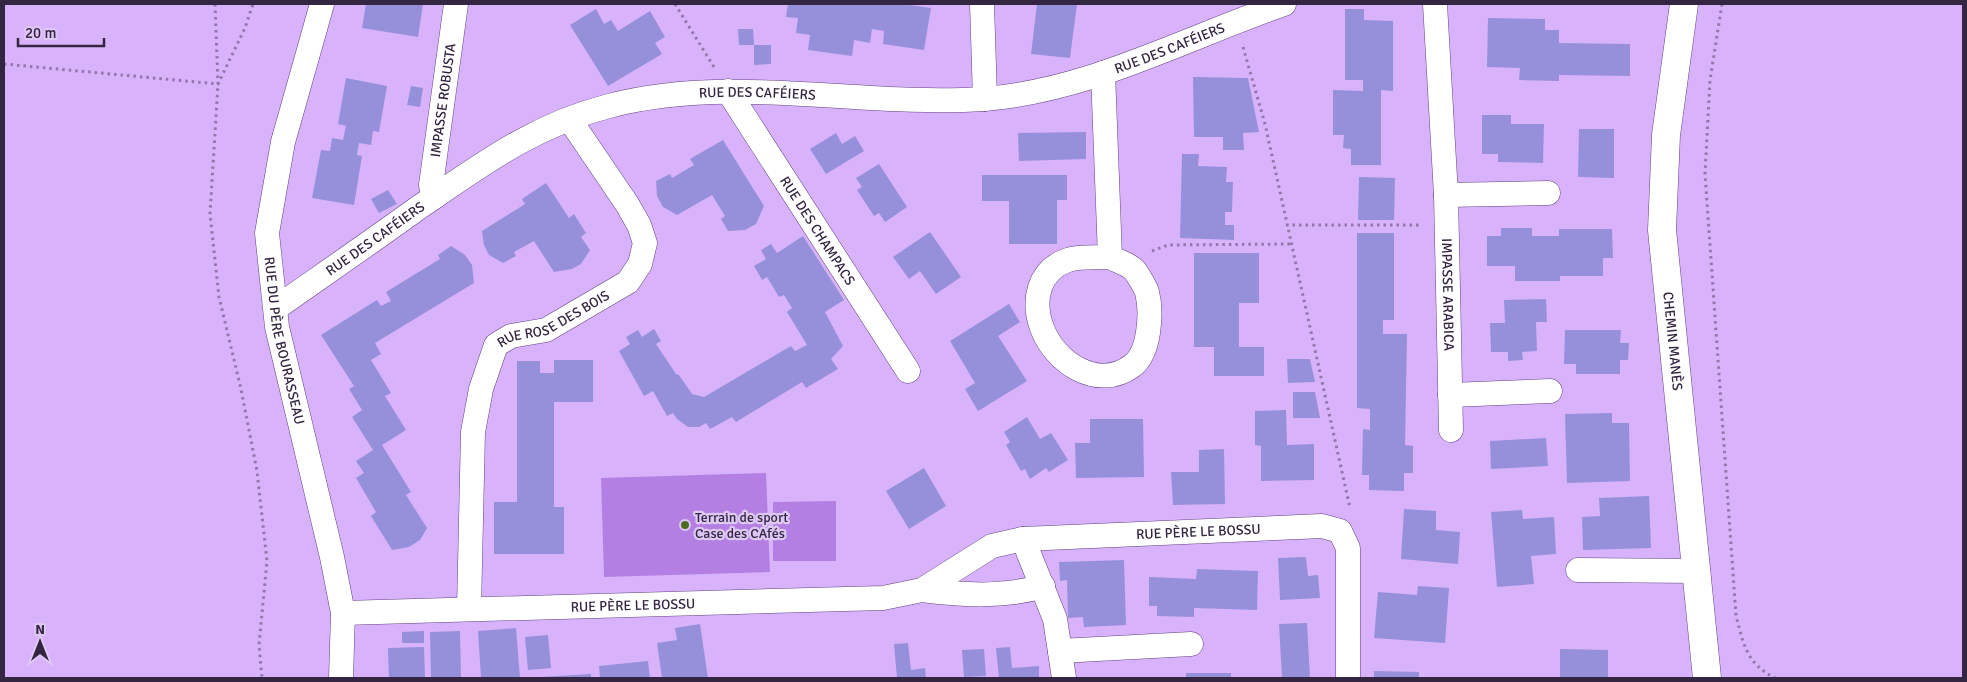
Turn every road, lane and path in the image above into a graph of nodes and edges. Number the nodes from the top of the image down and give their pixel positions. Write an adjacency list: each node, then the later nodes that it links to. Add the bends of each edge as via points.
1 (215, 4): 14 (path)
2 (253, 4): 14 (path)
3 (322, 4): 26 (street, RUE DU PÈRE BOURASSEAU, via 283,142 268,233)
4 (456, 4): 20 (street, IMPASSE ROBUSTA, via 431,185)
5 (675, 4): 15 (path)
6 (982, 4): 16 (street)
7 (1284, 4): 11 (street, RUE DES CAFÉIERS)
8 (1435, 4): 19 (street, IMPASSE ARABICA)
9 (1684, 4): 34 (street, CHEMIN MANÈS, via 1666,135 1662,230)
10 (1722, 4): 46 (path, via 1710,80 1705,174 1736,616 1745,651 1760,671)
11 (1236, 20): 13 (street, RUE DES CAFÉIERS); 21 (path, via 1265,124)
12 (4, 64): 14 (path)
13 (1103, 73): 16 (street, RUE DES CAFÉIERS, via 1049,89); 24 (street)
14 (218, 84): 41 (path, via 210,214 219,297 257,471 266,561 259,645)
15 (728, 91): 16 (street, RUE DES CAFÉIERS, via 910,101); 17 (street, RUE DES CAFÉIERS, via 658,96 608,106); 27 (street, RUE DES CHAMPACS)
16 (985, 98)
17 (570, 120): 20 (street, RUE DES CAFÉIERS, via 534,132); 37 (street, RUE ROSE DES BOIS, via 639,225 644,243 640,264 628,282 546,330 511,336 496,345 481,389 473,432)
18 (1548, 193): 19 (street)
19 (1446, 195): 22 (street, IMPASSE ARABICA)
20 (434, 197): 26 (street, RUE DES CAFÉIERS)
21 (1286, 225): 22 (path); 23 (path)
22 (1446, 225): 29 (street, IMPASSE ARABICA)
23 (1290, 244): 25 (path, via 1168,245 1154,249); 31 (path, via 1350,498 1350,511)
24 (1110, 256): 25 (street); 25 (street, via 1068,260 1046,273 1036,296 1046,340 1064,360 1079,370 1114,375 1133,366 1145,350 1147,290)
25 (1135, 270)
26 (276, 308): 38 (street, RUE DU PÈRE BOURASSEAU, via 277,327)
27 (908, 372)
28 (1550, 391): 29 (street)
29 (1450, 395): 30 (street, IMPASSE ARABICA)
30 (1451, 430)
31 (1340, 531): 32 (street, RUE PÈRE LE BOSSU, via 1322,526); 44 (street, via 1348,548)
32 (1022, 539): 35 (street); 36 (street, RUE PÈRE LE BOSSU, via 992,546)
33 (1578, 570): 34 (street)
34 (1697, 571): 45 (street, CHEMIN MANÈS)
35 (1043, 586): 36 (street, RUE PÈRE LE BOSSU, via 996,594 960,595); 40 (street, via 1055,619)
36 (922, 590): 37 (street, RUE PÈRE LE BOSSU, via 883,598)
37 (469, 609): 38 (street, RUE PÈRE LE BOSSU)
38 (344, 613): 42 (street, RUE DU PÈRE BOURASSEAU)
39 (1191, 644): 40 (street)
40 (1060, 651): 43 (street)
41 (262, 678)
42 (341, 678)
43 (1064, 678)
44 (1348, 678)
45 (1707, 678)
46 (1775, 678)

